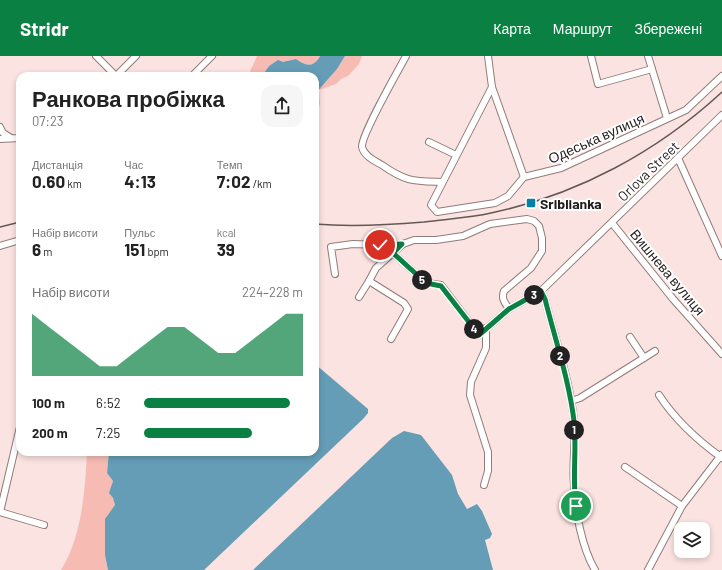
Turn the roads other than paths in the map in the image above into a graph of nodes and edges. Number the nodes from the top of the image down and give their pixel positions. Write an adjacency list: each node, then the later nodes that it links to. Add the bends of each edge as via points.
1 (96, 56): 9 (street)
2 (136, 56): 10 (street)
3 (212, 56): 11 (street)
4 (406, 56): 24 (street, via 368,128 362,146 365,154 398,176 411,181)
5 (488, 56): 13 (street)
6 (591, 56): 8 (street, via 598,84)
7 (648, 56): 8 (street)
8 (652, 69): 15 (street)
9 (112, 72)
10 (120, 72)
11 (196, 72)
12 (722, 76): 15 (street, Одеська вулиця, via 686,110)
13 (492, 87): 21 (street); 23 (street)
14 (722, 115): 22 (street, Orlova Street)
15 (667, 118): 23 (street, Одеська вулиця, via 561,168)
16 (0, 127): 19 (street, via 6,136)
17 (16, 138): 19 (street)
18 (0, 139): 19 (street)
19 (12, 139)
20 (429, 142): 21 (street)
21 (456, 155): 24 (street)
22 (678, 158): 25 (street, Orlova Street); 32 (street)
23 (524, 177): 24 (street, via 508,196 495,203 437,212 431,205)
24 (442, 182)
25 (612, 223): 35 (street, Orlova Street); 42 (street, Вишнева вулиця, via 673,299)
26 (16, 241): 27 (street)
27 (11, 242): 28 (street); 30 (street)
28 (16, 244)
29 (402, 244): 31 (street); 33 (street, via 353,244 331,247); 37 (street, via 414,240 463,236 498,222 527,219 534,221 539,226 542,251 531,268 504,291 503,301)
30 (0, 246)
31 (393, 253): 34 (street, via 376,268); 38 (street, Orlova Street, via 426,283 441,286 479,335)
32 (722, 256)
33 (334, 274)
34 (369, 280): 36 (street); 40 (street, via 404,303 408,309)
35 (541, 291): 37 (street, Orlova Street); 45 (street)
36 (359, 297)
37 (509, 309): 38 (street, Orlova Street)
38 (486, 328): 49 (street, via 486,348 471,382 470,395 488,452 488,471)
39 (630, 337): 43 (street)
40 (391, 339)
41 (655, 351): 43 (street)
42 (722, 354)
43 (644, 358): 45 (street)
44 (660, 395): 47 (street, via 686,430)
45 (571, 401): 53 (street, via 574,422 575,499 585,546)
46 (16, 444): 51 (street)
47 (721, 456): 50 (street)
48 (625, 467): 50 (street)
49 (484, 485)
50 (682, 506): 54 (street)
51 (0, 512): 52 (street)
52 (44, 525)
53 (595, 570)
54 (648, 570)

